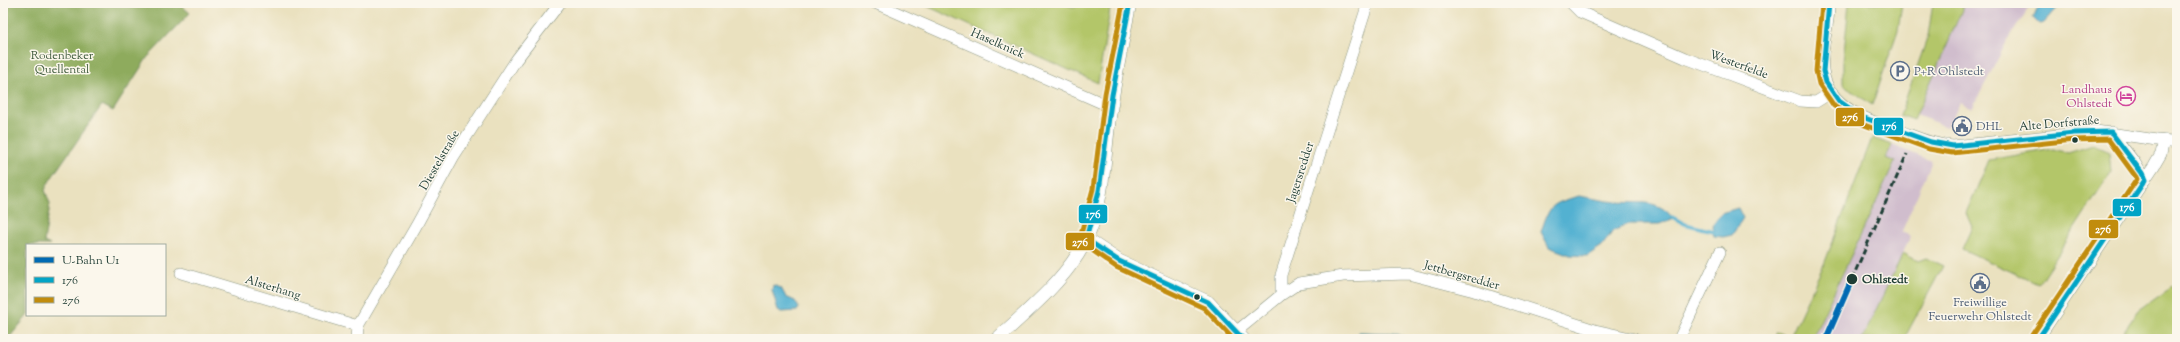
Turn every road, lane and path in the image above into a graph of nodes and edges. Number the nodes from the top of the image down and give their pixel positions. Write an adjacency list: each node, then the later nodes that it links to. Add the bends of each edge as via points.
1 (560, 3): 17 (street, Diestelstraße, via 516,60 454,156)
2 (875, 3): 8 (street, Haselknick)
3 (1130, 3): 8 (street)
4 (1368, 3): 16 (street, Jagersredder, via 1281,274)
5 (1571, 3): 7 (street, Westerfelde, via 1580,12 1685,58 1800,101 1816,102)
6 (1829, 3): 7 (street, via 1822,62 1826,82)
7 (1832, 92): 9 (street, Alte Dorfstraße, via 1853,112 1932,142 1953,146 2074,133)
8 (1110, 107): 13 (street, via 1102,184)
9 (2111, 132): 10 (street, Alte Dorfstraße); 12 (street)
10 (2164, 140): 11 (street, Alte Dorfstraße); 12 (street, via 2161,154)
11 (2177, 143)
12 (2145, 180): 23 (street)
13 (1086, 239): 18 (street, via 1119,261 1208,302); 20 (street, via 1072,262 1044,294)
14 (1720, 252): 22 (street)
15 (181, 273): 17 (street, Alsterhang)
16 (1281, 296): 18 (street); 21 (street, Jettbergsredder, via 1299,283 1343,276 1408,274 1474,291 1595,330)
17 (358, 326): 19 (street)
18 (1240, 335)
19 (358, 339)
20 (997, 339)
21 (1635, 339)
22 (1679, 339)
23 (2038, 339)

